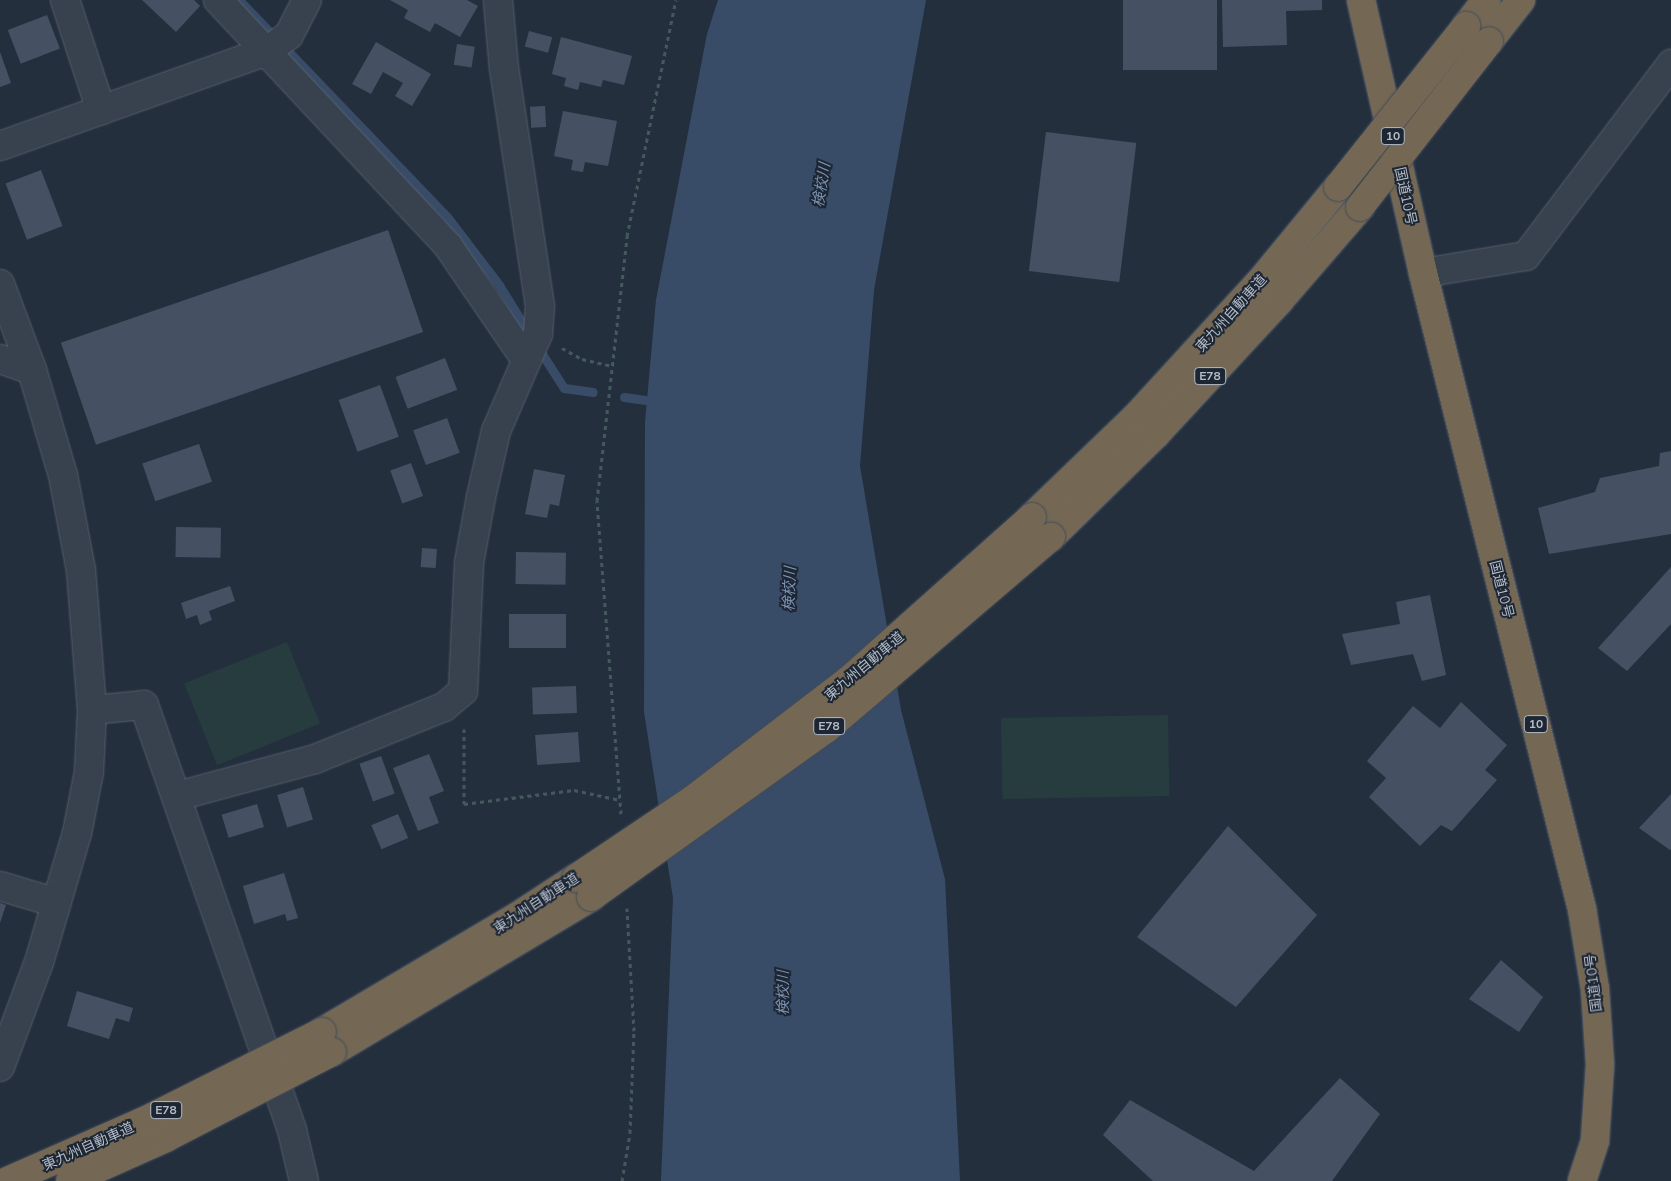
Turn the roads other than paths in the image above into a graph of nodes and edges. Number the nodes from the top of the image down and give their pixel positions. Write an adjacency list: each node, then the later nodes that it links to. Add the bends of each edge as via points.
1 (65, 0): 10 (street)
2 (218, 0): 8 (street)
3 (307, 0): 8 (street, via 289,35)
4 (498, 0): 14 (street, via 504,69 540,306)
5 (1361, 0): 12 (highway, 国道10号 / 10)
6 (1486, 0): 20 (highway, 東九州自動車道 / E78, bridge, via 1260,283 1149,403 1032,517 850,680)
7 (1521, 0): 20 (highway, 東九州自動車道 / E78, bridge, via 1360,206 1279,301 1156,434 1051,537 826,729)
8 (267, 51): 10 (street); 14 (street, via 448,246)
9 (1671, 64): 12 (street, via 1526,256)
10 (101, 110): 11 (street)
11 (0, 146)
12 (1423, 273): 29 (highway, 国道10号 / 10, via 1582,908 1595,989 1600,1065 1594,1141)
13 (0, 284): 16 (street)
14 (531, 349): 18 (street, via 496,431 481,496 469,563 463,690 444,707 316,759)
15 (0, 359): 16 (street)
16 (32, 370): 17 (street, via 63,476 80,570)
17 (92, 710): 18 (street, via 144,705); 21 (street, via 89,772 77,833)
18 (178, 796): 28 (street, via 292,1130)
19 (0, 886): 21 (street)
20 (584, 887): 22 (highway, 東九州自動車道 / E78, via 515,918)
21 (57, 903): 23 (street, via 40,962)
22 (327, 1042): 25 (highway, 東九州自動車道 / E78, bridge); 27 (highway, 東九州自動車道 / E78, bridge, via 166,1138)
23 (0, 1067)
24 (0, 1171): 26 (highway)
25 (7, 1181)
26 (28, 1181)
27 (70, 1181)
28 (304, 1181)
29 (1582, 1181)

